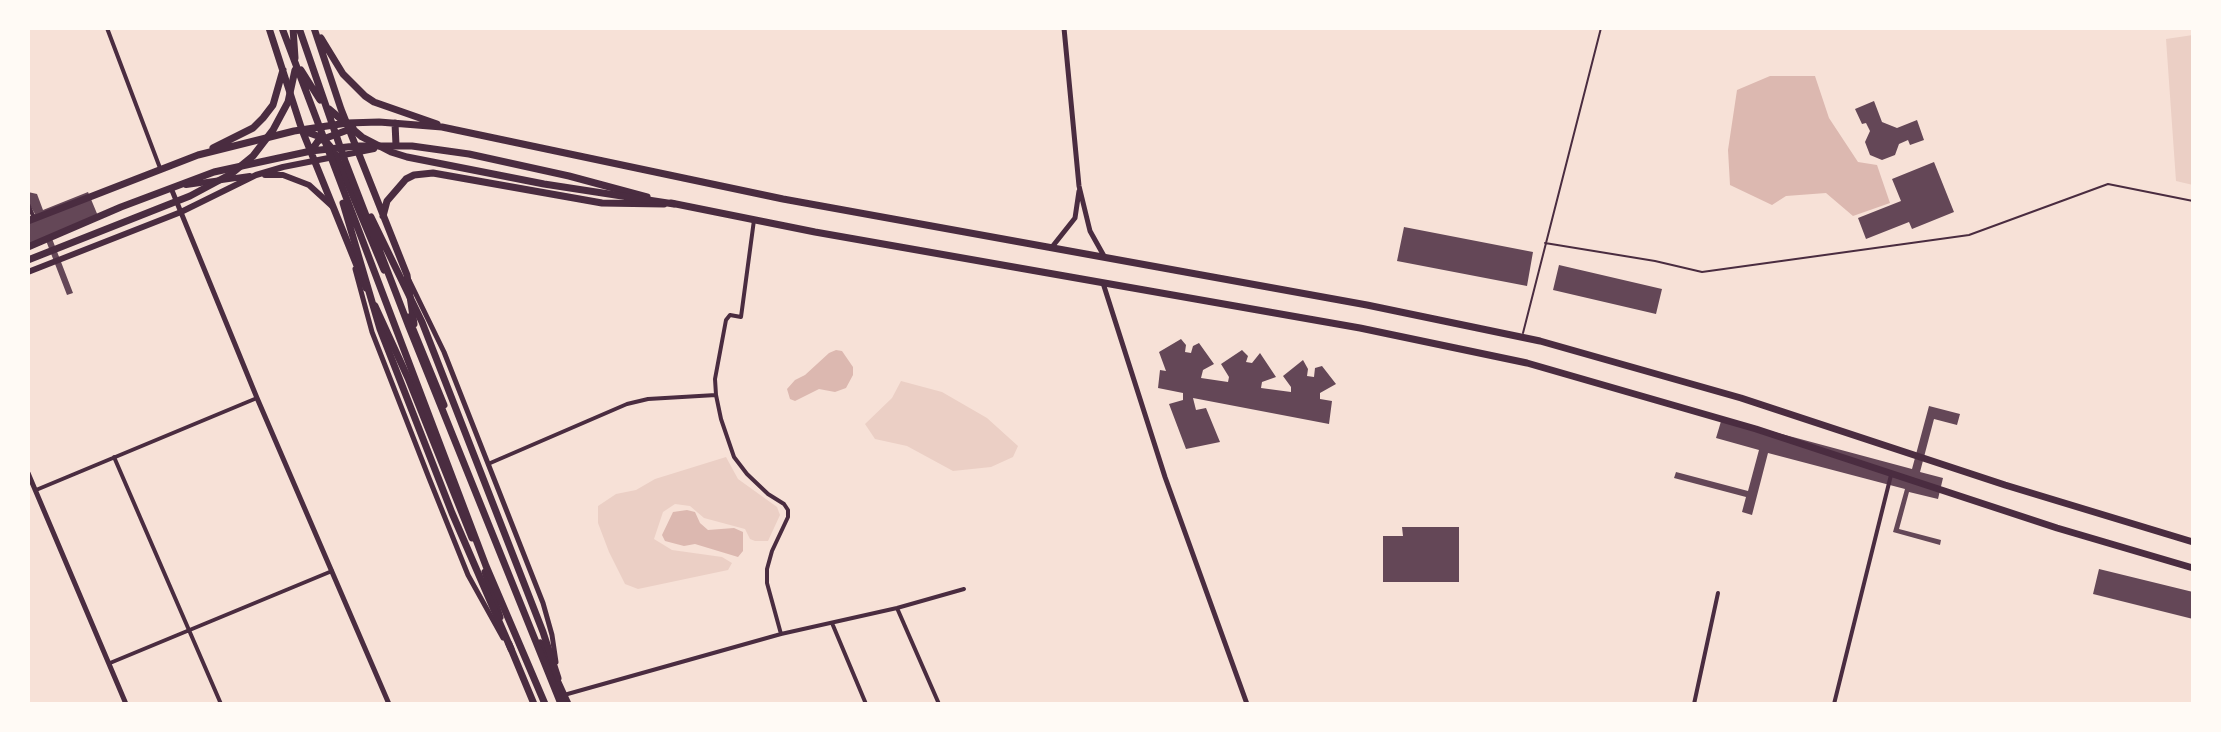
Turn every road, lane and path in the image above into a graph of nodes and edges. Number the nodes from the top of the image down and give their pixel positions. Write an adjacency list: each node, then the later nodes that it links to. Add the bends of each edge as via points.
1 (107, 28): 23 (street)
2 (282, 28): 8 (main road)
3 (295, 28): 7 (street); 21 (main road); 39 (main road, via 292,89 273,130 253,156 207,188)
4 (314, 28): 11 (main road); 12 (main road, via 343,74 365,96)
5 (1064, 28): 25 (street)
6 (1601, 28): 35 (lane)
7 (270, 32): 9 (main road)
8 (289, 47): 22 (main road); 29 (main road, via 321,102 378,146 544,184)
9 (284, 68): 13 (main road); 19 (main road, via 273,105 263,118)
10 (395, 123): 11 (main road); 12 (main road); 15 (main road)
11 (348, 126): 13 (main road); 14 (main road); 16 (main road)
12 (451, 128): 37 (main road, via 783,199)
13 (300, 131): 14 (main road); 17 (main road); 19 (main road)
14 (324, 138): 17 (main road); 18 (main road)
15 (396, 145): 16 (main road); 29 (main road, via 512,162)
16 (357, 149): 18 (main road); 32 (main road)
17 (311, 151): 18 (main road); 20 (main road); 26 (main road)
18 (334, 152): 20 (main road); 44 (main road)
19 (198, 155): 23 (main road)
20 (315, 160): 24 (main road); 30 (main road)
21 (345, 161): 66 (main road, via 422,322); 73 (main road)
22 (332, 164): 64 (main road, via 380,329); 72 (main road, via 486,566)
23 (160, 168): 33 (main road)
24 (256, 175): 26 (main road); 30 (main road, via 294,178); 31 (main road)
25 (1079, 186): 37 (street, via 1075,218); 38 (street, via 1090,231)
26 (170, 187): 31 (street); 36 (main road)
27 (2193, 201): 35 (lane, via 2108,184 1969,235 1702,272)
28 (28, 204): 33 (street)
29 (674, 204): 32 (main road, via 602,203 433,173 406,179 387,201); 34 (main road)
30 (333, 207): 40 (main road)
31 (181, 212): 41 (main road); 49 (street)
32 (383, 218): 42 (main road)
33 (31, 219)
34 (754, 220): 43 (main road); 48 (street, via 741,317 730,315 726,320)
35 (1545, 243): 47 (lane)
36 (28, 247)
37 (1052, 247): 38 (main road)
38 (1104, 257): 47 (main road)
39 (28, 260)
40 (354, 264): 45 (main road); 64 (street, via 372,332 468,575)
41 (28, 272)
42 (407, 275): 46 (main road); 51 (street)
43 (1102, 282): 53 (main road, via 1527,363 1756,429); 77 (street)
44 (406, 312): 45 (street); 46 (main road)
45 (383, 322): 64 (main road, via 485,571)
46 (416, 332): 66 (main road, via 521,602)
47 (1522, 337): 55 (main road, via 1741,398)
48 (716, 395): 51 (street, via 627,404); 63 (street, via 734,457 788,510 767,569)
49 (257, 398): 50 (street); 57 (street)
50 (114, 457): 54 (street); 62 (street)
51 (488, 464): 66 (street, via 543,603)
52 (28, 473): 54 (street)
53 (1891, 475): 56 (main road); 79 (street)
54 (36, 490): 65 (street)
55 (2193, 542)
56 (2193, 568)
57 (332, 571): 62 (street); 70 (street)
58 (964, 589): 60 (street)
59 (1718, 593): 78 (street)
60 (897, 608): 61 (street); 76 (street)
61 (832, 623): 63 (street); 75 (street)
62 (191, 630): 65 (street); 69 (street)
63 (781, 634): 67 (street)
64 (511, 649): 71 (main road)
65 (110, 663): 68 (street)
66 (558, 678): 67 (main road)
67 (564, 695): 74 (main road)
68 (126, 704)
69 (221, 704)
70 (389, 704)
71 (534, 704)
72 (545, 704)
73 (561, 704)
74 (568, 704)
75 (866, 704)
76 (939, 704)
77 (1247, 704)
78 (1694, 704)
79 (1834, 704)

